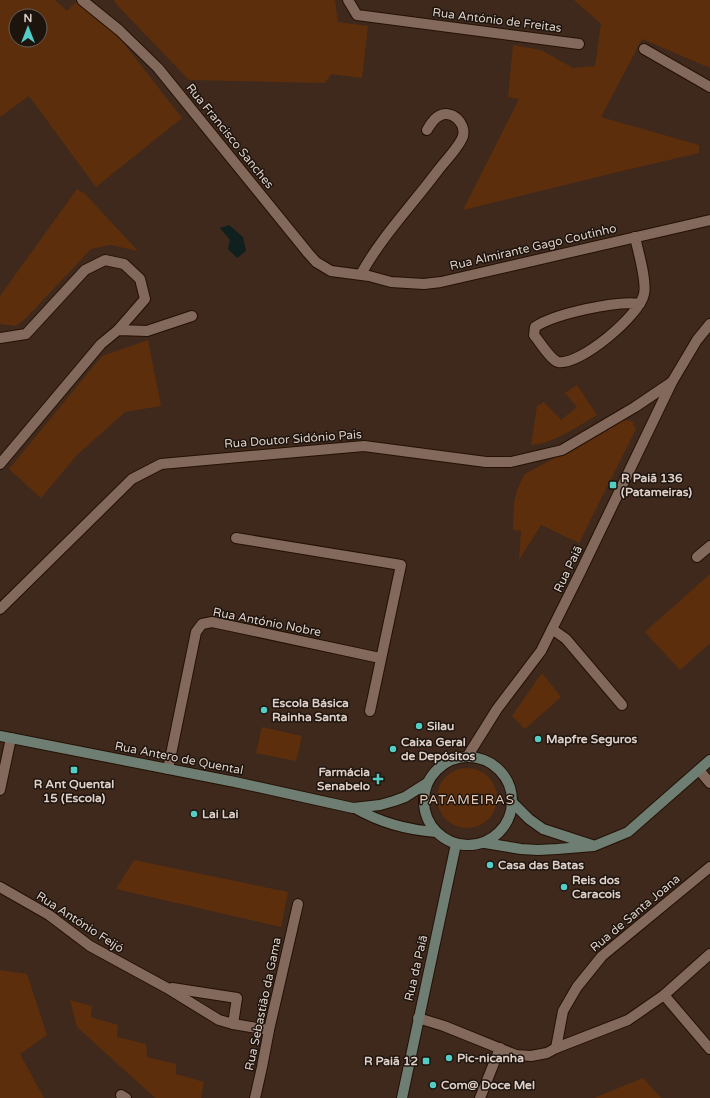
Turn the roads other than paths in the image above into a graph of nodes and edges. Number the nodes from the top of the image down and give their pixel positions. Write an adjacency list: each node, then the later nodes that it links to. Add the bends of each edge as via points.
1 (82, 0): 9 (street, Rua Francisco Sanches, via 135,44 158,68 316,262 331,271)
2 (348, 0): 3 (street, Rua António de Freitas, via 357,15)
3 (579, 44)
4 (644, 49): 5 (street)
5 (710, 87)
6 (427, 130): 9 (street, via 438,116 451,114 459,119 463,137 384,239)
7 (710, 220): 8 (street, Rua Almirante Gago Coutinho)
8 (635, 237): 9 (street, Rua Almirante Gago Coutinho, via 441,282 392,282); 10 (street, via 645,286)
9 (361, 274)
10 (640, 304): 10 (street, via 624,324 574,360 557,362 534,334 534,327 543,321 563,315 618,303)
11 (192, 316): 13 (street, via 148,331)
12 (710, 324): 15 (street, Rua Paiã, via 697,340)
13 (118, 330): 14 (street, via 144,299 143,292 140,279 124,264 105,260 86,270 26,334); 16 (street, via 101,344)
14 (0, 338)
15 (672, 382): 20 (street, Rua Doutor Sidónio Pais, via 562,450 511,462 486,462 364,446 161,464 132,479); 21 (street, Rua Paiã)
16 (0, 464)
17 (236, 538): 22 (street, via 401,565)
18 (710, 546): 19 (street)
19 (698, 557)
20 (0, 609)
21 (552, 629): 23 (street, via 566,639); 27 (street, Rua Paiã, via 541,651 497,709)
22 (380, 658): 24 (street); 29 (street, Rua António Nobre, via 212,622 202,624 196,632)
23 (622, 705)
24 (370, 711)
25 (0, 736): 26 (street, Rua Antero de Quental)
26 (11, 738): 29 (street, Rua Antero de Quental); 33 (street)
27 (467, 757): 31 (street, via 443,764); 34 (street, via 481,758 505,775 511,788)
28 (710, 760): 30 (street)
29 (168, 769): 35 (street, Rua Antero de Quental)
30 (699, 770): 32 (street); 39 (street, via 628,832)
31 (427, 783): 35 (street, Rua Antero de Quental, via 394,802); 36 (street, via 424,809 428,822)
32 (710, 783)
33 (0, 790)
34 (513, 803): 37 (street, via 505,827); 39 (street, via 543,829)
35 (353, 808): 36 (street, Rua Antero de Quental, via 379,821 407,829)
36 (436, 832): 38 (street)
37 (485, 843): 38 (street, via 466,846); 39 (street, via 538,850)
38 (456, 844): 46 (street, Rua da Paiã)
39 (594, 846)
40 (710, 867): 50 (street, Rua de Santa Joana, via 602,956 577,987 563,1010)
41 (0, 887): 44 (street, Rua António Feijó, via 49,915 90,946)
42 (298, 904): 48 (street, Rua Sebastião da Gama)
43 (710, 954): 45 (street)
44 (167, 988): 47 (street, Rua António Feijó, via 219,1020); 47 (street, Rua António Feijó, via 237,998)
45 (664, 995): 50 (street, via 628,1020); 51 (street)
46 (418, 1018): 49 (street); 53 (street, Rua da Paiã)
47 (233, 1024): 48 (street, Rua António Feijó)
48 (268, 1030): 52 (street, Rua Sebastião da Gama)
49 (500, 1048): 50 (street, via 516,1055 531,1056 547,1053); 54 (street)
50 (556, 1048)
51 (710, 1049)
52 (255, 1098)
53 (402, 1098)
54 (480, 1098)

